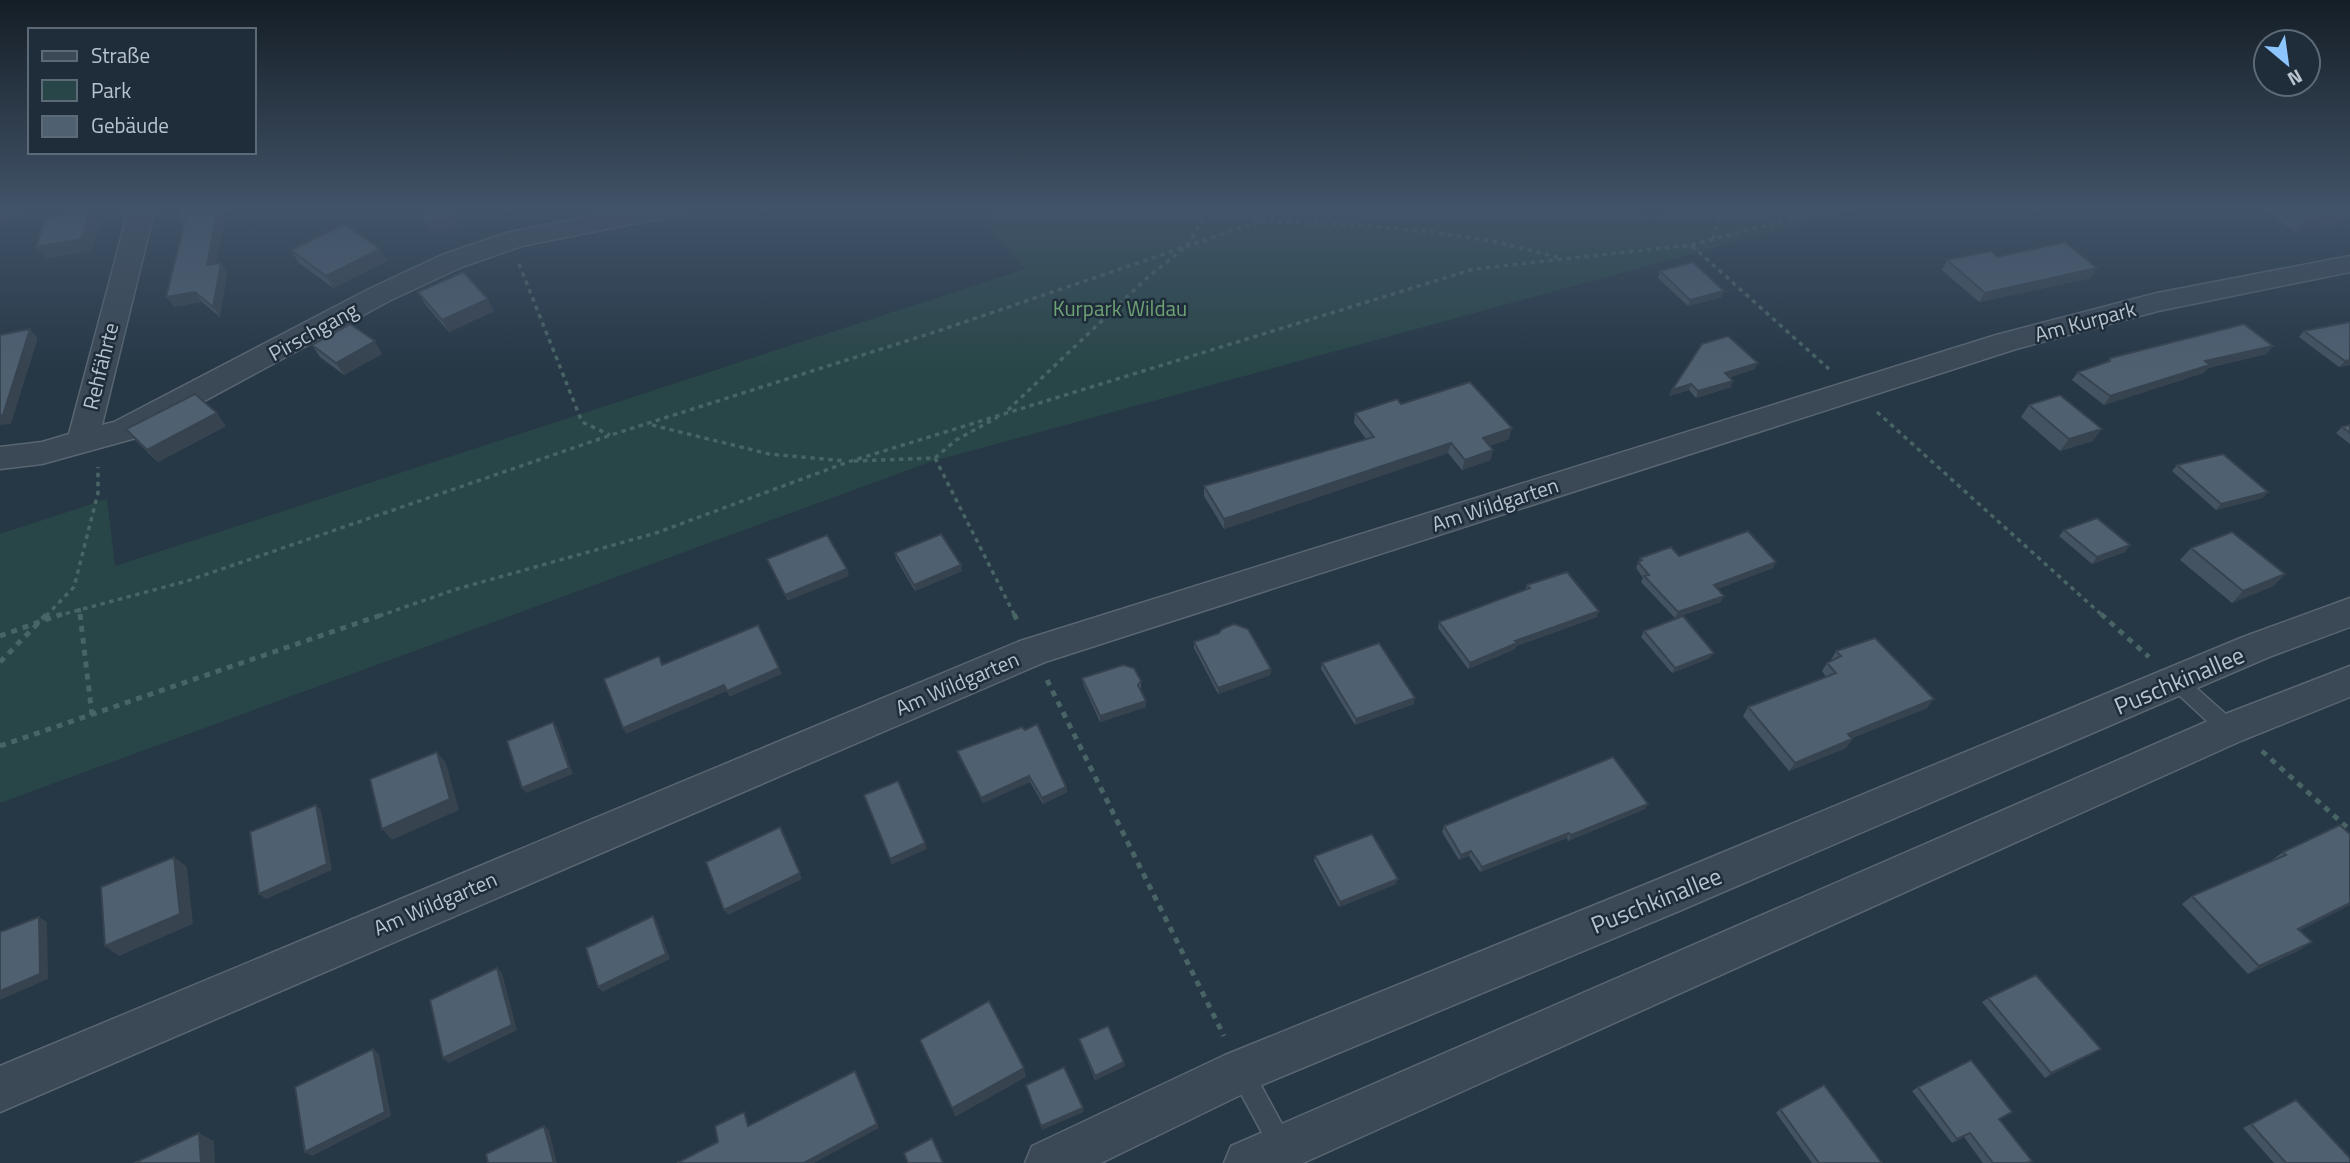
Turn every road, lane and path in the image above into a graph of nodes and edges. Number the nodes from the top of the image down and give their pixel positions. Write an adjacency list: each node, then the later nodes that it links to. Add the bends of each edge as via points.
1 (128, 262): 14 (street, Rehfährte, via 88,413)
2 (449, 262): 14 (street, Pirschgang, via 163,412)
3 (518, 262): 13 (path, via 582,422)
4 (1138, 262): 12 (path)
5 (1167, 262): 11 (path)
6 (1535, 262): 11 (path, via 1474,269)
7 (1711, 262): 10 (path)
8 (2350, 264): 9 (street, Am Kurpark, via 2132,308)
9 (1945, 361): 10 (street, Am Wildgarten)
10 (1853, 391): 22 (street, Am Wildgarten); 24 (path)
11 (1007, 411): 16 (path); 17 (path)
12 (651, 424): 13 (path); 17 (path, via 769,454)
13 (611, 435): 18 (path, via 187,581)
14 (90, 441): 15 (street, Pirschgang); 20 (path, via 98,493 74,587)
15 (0, 458)
16 (934, 458): 17 (path); 22 (path)
17 (848, 462): 26 (path, via 656,533 457,589)
18 (79, 608): 20 (path); 26 (path)
19 (2350, 612): 24 (street, Puschkinallee)
20 (42, 621): 21 (path); 23 (path)
21 (0, 636)
22 (1032, 651): 30 (path); 31 (street, Am Wildgarten)
23 (0, 662)
24 (2175, 681): 27 (lane); 30 (street, Puschkinallee)
25 (2337, 686): 27 (street)
26 (92, 715): 28 (path)
27 (2232, 728): 29 (path); 32 (street)
28 (0, 747)
29 (2350, 830)
30 (1241, 1071): 32 (lane); 33 (street, Puschkinallee)
31 (0, 1088)
32 (1265, 1155)
33 (1049, 1163)

